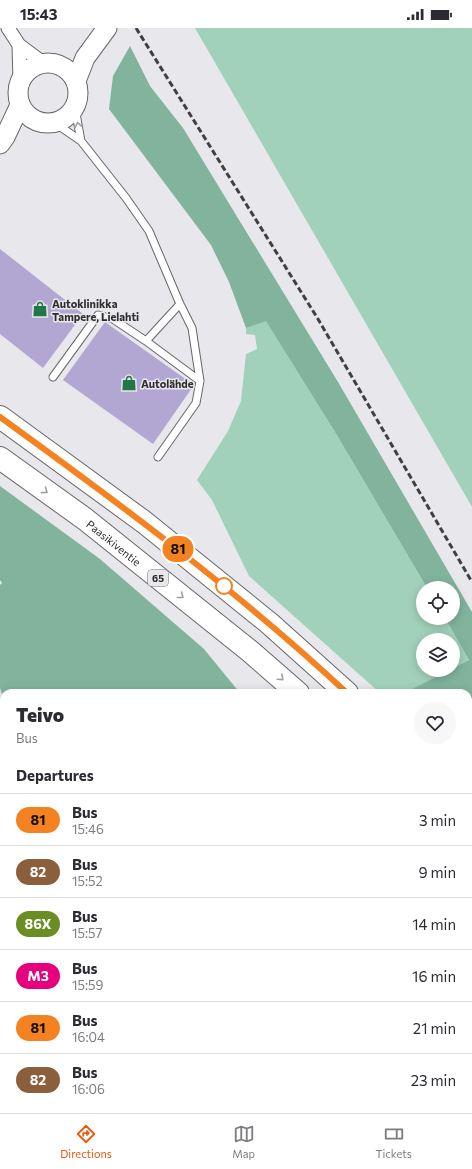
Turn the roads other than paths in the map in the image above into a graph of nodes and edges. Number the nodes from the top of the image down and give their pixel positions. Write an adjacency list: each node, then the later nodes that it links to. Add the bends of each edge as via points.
1 (8, 28): 3 (street)
2 (107, 28): 4 (main road)
3 (19, 45): 5 (street); 6 (street)
4 (86, 58): 5 (main road); 7 (main road)
5 (51, 64): 6 (main road, via 34,66); 7 (main road, via 66,68)
6 (20, 81): 8 (main road)
7 (76, 81): 9 (main road, via 78,99)
8 (20, 105): 10 (main road, via 30,117); 11 (main road)
9 (75, 108): 10 (main road, via 63,120); 12 (lane, one-way to 9)
10 (46, 122): 11 (main road); 12 (lane)
11 (2, 141)
12 (81, 142): 13 (lane, via 149,231)
13 (180, 304): 14 (lane); 16 (lane, via 192,328)
14 (146, 341): 15 (lane, via 113,319 98,315); 16 (lane)
15 (53, 377)
16 (200, 381): 19 (lane, via 196,403)
17 (0, 404): 18 (highway)
18 (6, 422): 22 (highway, via 144,522 274,628)
19 (158, 457)
20 (0, 458): 21 (highway, Paasikiventie / 65, one-way to 21, via 84,519)
21 (293, 689)
22 (343, 689)

